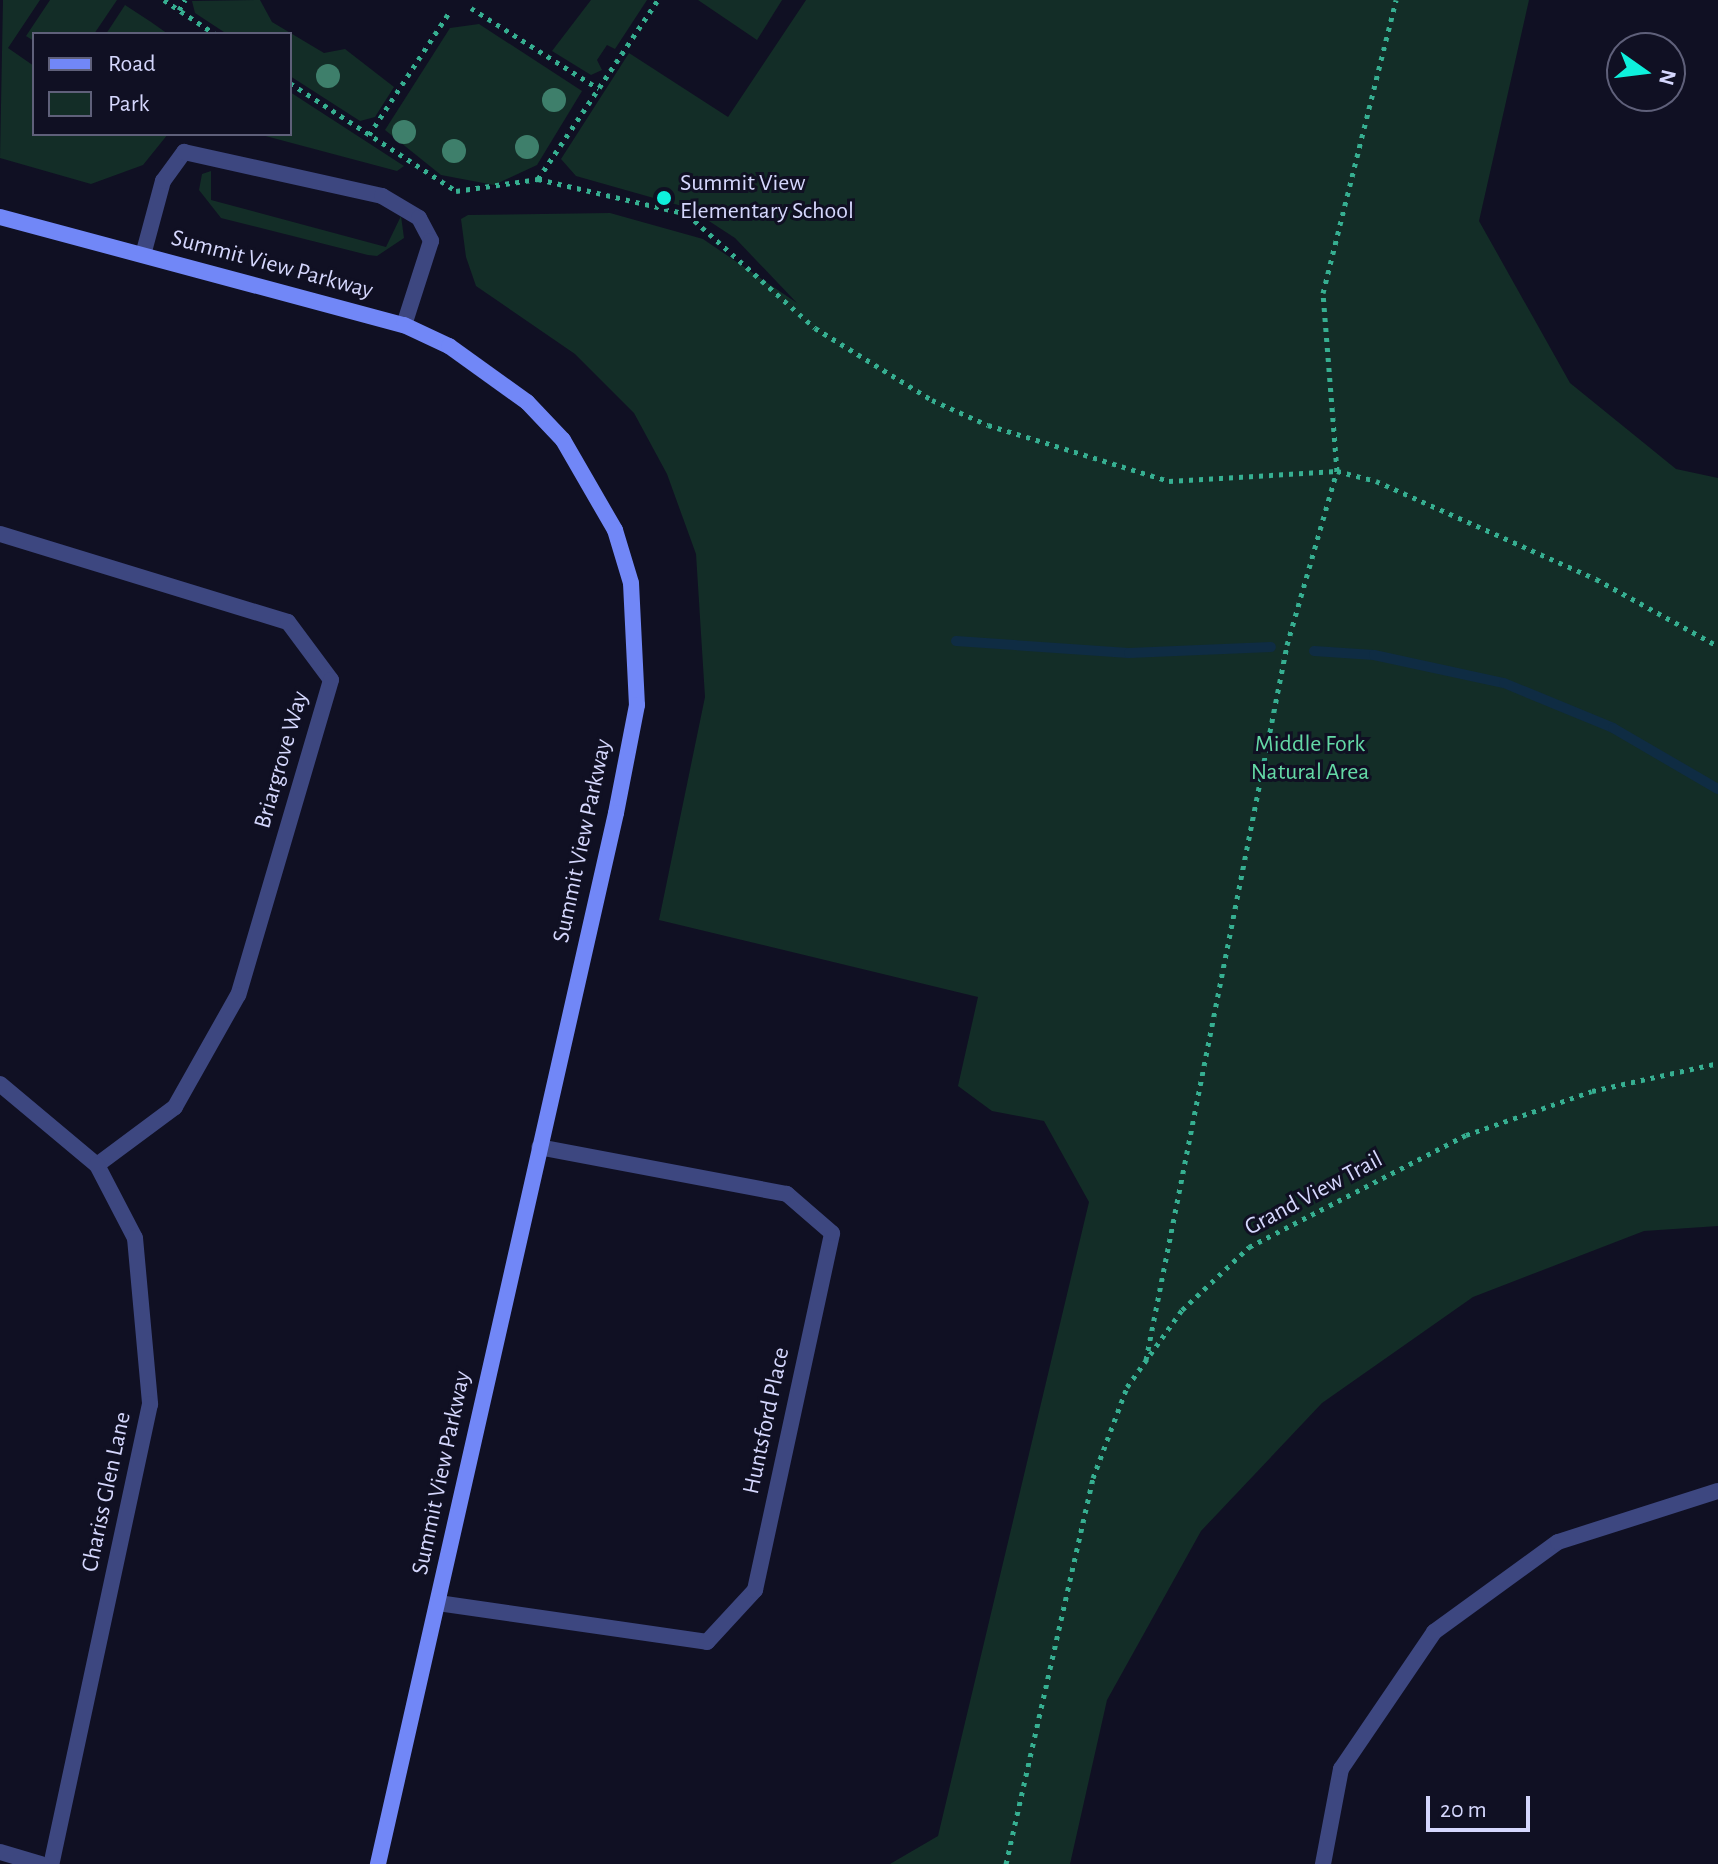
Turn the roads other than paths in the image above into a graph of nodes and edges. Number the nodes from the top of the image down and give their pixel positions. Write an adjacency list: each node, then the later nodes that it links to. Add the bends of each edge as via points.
1 (0, 217): 2 (street, Summit View Parkway)
2 (143, 255): 3 (street, Summit View Parkway); 3 (street, via 163,181 184,152 382,196 419,218 431,241)
3 (404, 325): 6 (street, Summit View Parkway, via 489,370 563,440 615,530 631,583 637,705)
4 (0, 534): 7 (street, Briargrove Way, via 288,622 331,680 238,995 175,1107)
5 (0, 1084): 7 (street, Chariss Glen Lane)
6 (539, 1147): 9 (street, Summit View Parkway); 9 (street, Huntsford Place, via 787,1194 832,1233 755,1590 707,1642)
7 (97, 1165): 12 (street, Chariss Glen Lane, via 135,1238 150,1404)
8 (1718, 1491): 14 (street, via 1558,1542 1434,1632 1341,1769)
9 (438, 1603): 13 (street, Summit View Parkway)
10 (0, 1852): 11 (street)
11 (41, 1864)
12 (51, 1864)
13 (378, 1864)
14 (1323, 1864)

